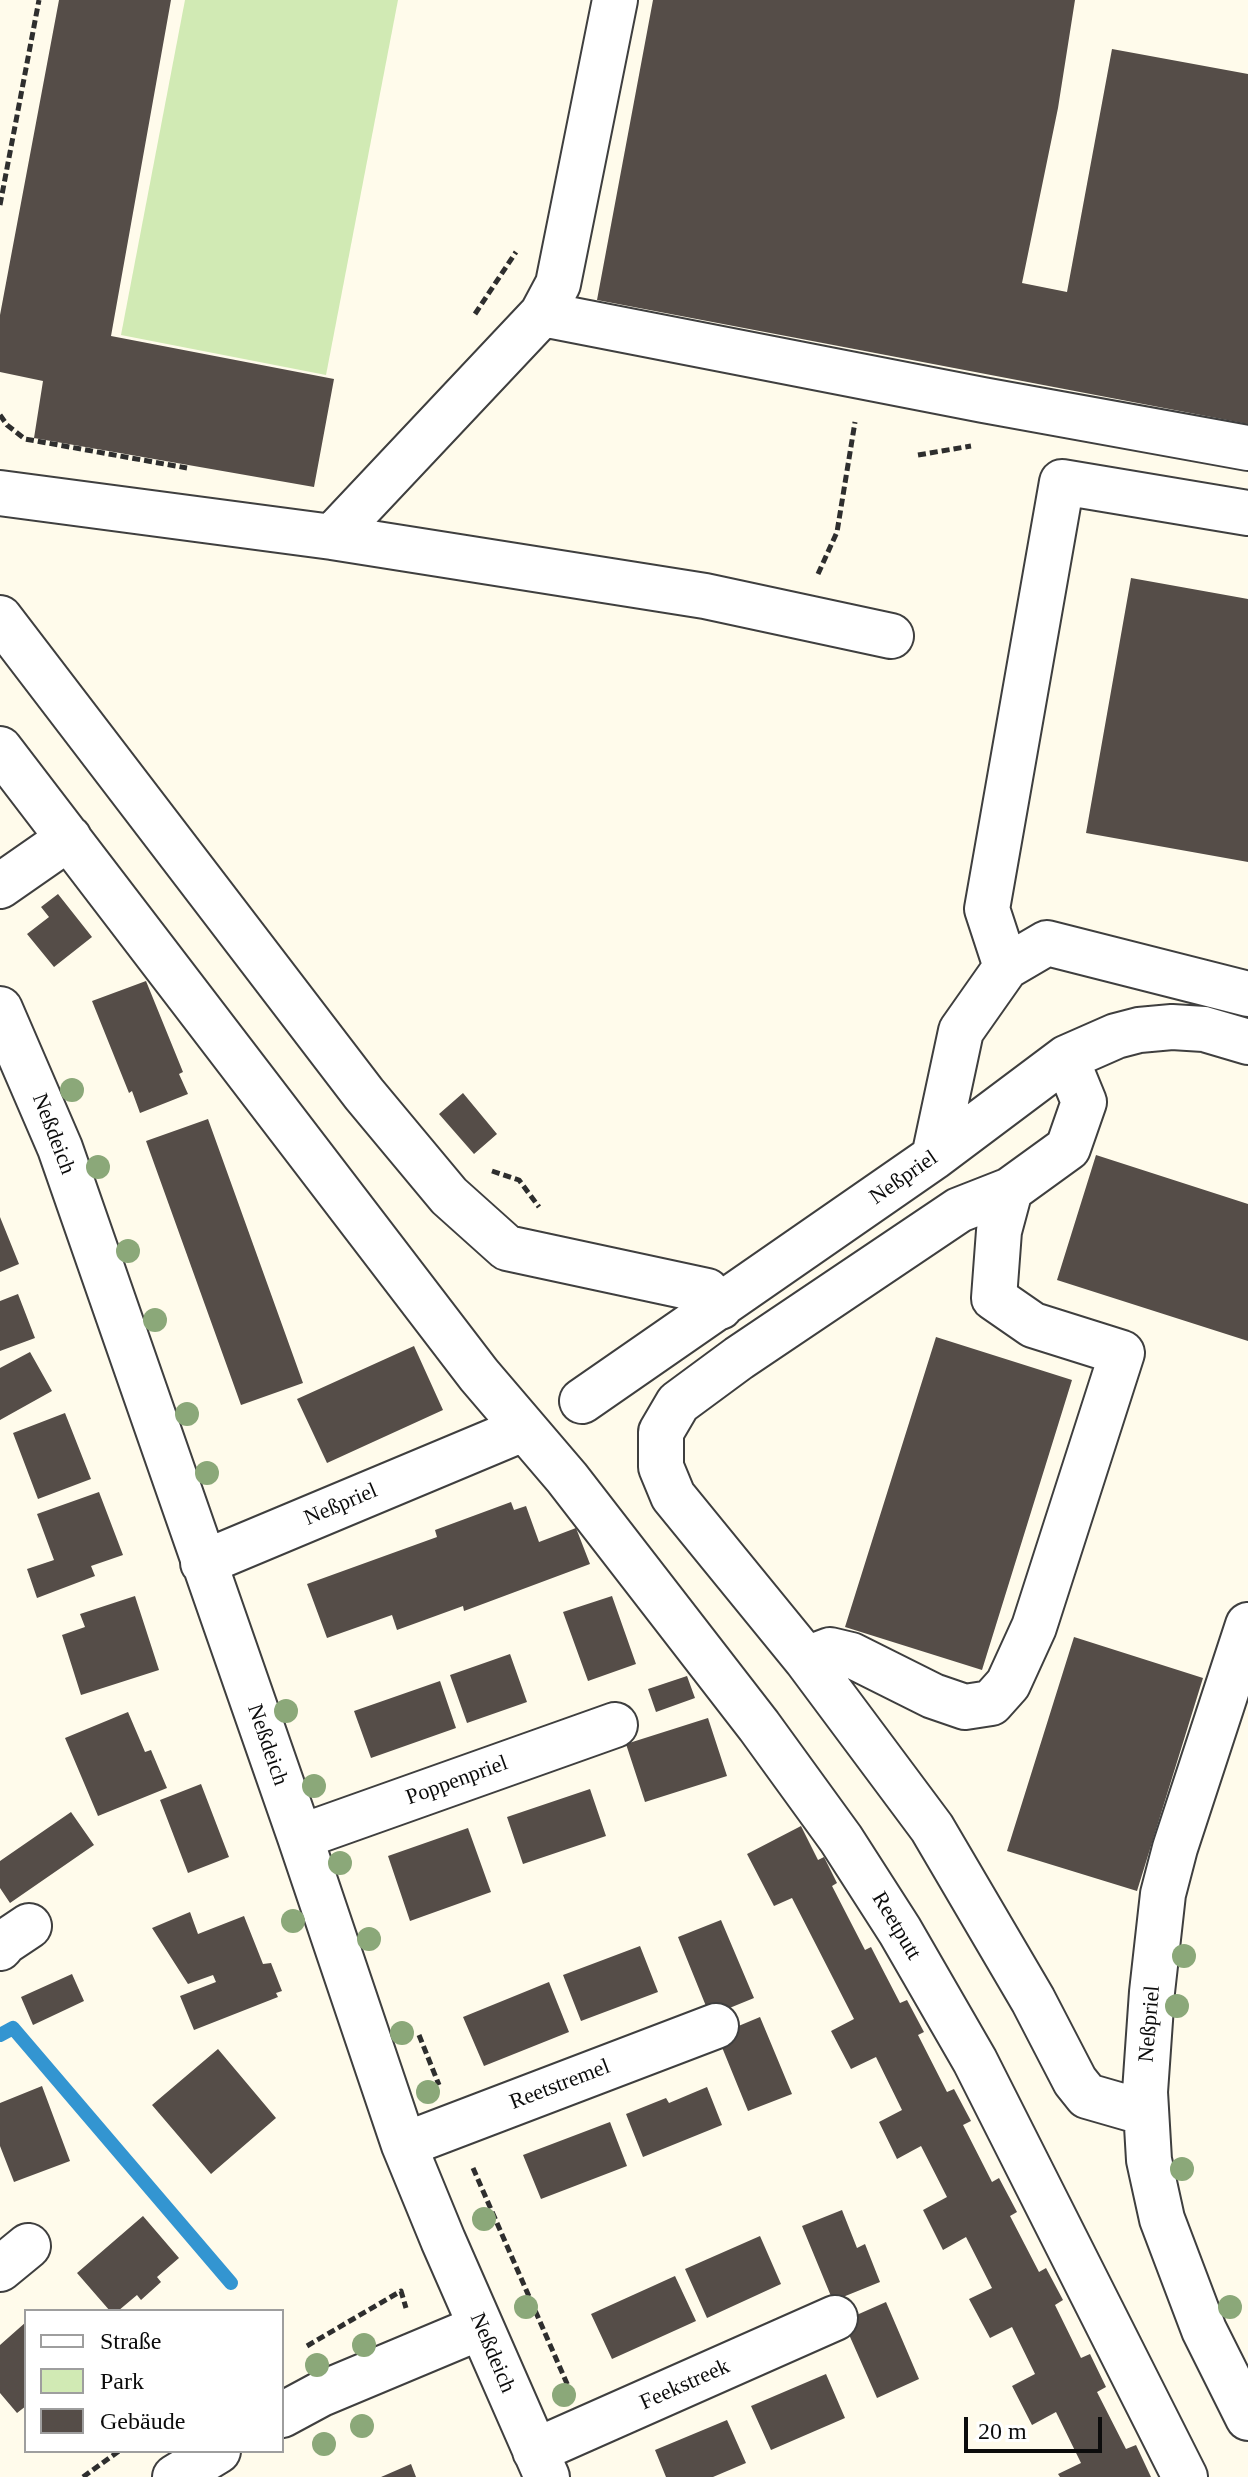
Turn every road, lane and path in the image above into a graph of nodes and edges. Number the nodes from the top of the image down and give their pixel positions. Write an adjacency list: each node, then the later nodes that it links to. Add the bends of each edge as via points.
1 (39, 0): 3 (path)
2 (615, 0): 5 (street, via 558,284)
3 (0, 205)
4 (517, 251): 6 (path)
5 (542, 314): 7 (street); 15 (street)
6 (467, 327)
7 (862, 375): 9 (street); 16 (path, via 837,532)
8 (0, 415): 11 (path, via 25,439)
9 (1071, 415): 10 (street); 12 (street)
10 (1248, 448)
11 (197, 470)
12 (1062, 482): 14 (street); 22 (street, via 987,909)
13 (0, 493): 15 (street)
14 (1248, 513)
15 (332, 537): 18 (street, via 705,596)
16 (813, 583)
17 (0, 618): 29 (street, via 364,1094 449,1196 507,1248 707,1291)
18 (891, 636)
19 (0, 749): 20 (street, Reetputt)
20 (69, 838): 21 (street); 31 (street, Reetputt)
21 (0, 886)
22 (1006, 967): 23 (street, via 1047,943); 27 (street, via 961,1031)
23 (1248, 994)
24 (0, 1009): 32 (street, Neßdeich, via 60,1148)
25 (1248, 1042): 26 (street, Neßpriel, via 1204,1029 1172,1027 1116,1036)
26 (1066, 1058): 27 (street, Neßpriel); 28 (street, via 1084,1102 1068,1148)
27 (934, 1157): 29 (street, Neßpriel)
28 (1010, 1190): 34 (street, via 959,1210 739,1358 678,1403 661,1432 661,1467 673,1496); 34 (street, via 999,1231 994,1298 1033,1325 1122,1353 1034,1627 1008,1684 991,1703 965,1707 851,1655 830,1650)
29 (720, 1307): 30 (street, Neßpriel)
30 (582, 1401)
31 (523, 1429): 32 (street, Neßpriel); 52 (street, Reetputt, via 759,1726 900,1931 975,2061)
32 (203, 1563): 36 (street, Neßdeich)
33 (1248, 1625): 39 (street, Neßpriel, via 1163,1894 1146,2054)
34 (806, 1659): 39 (street, via 932,1828 1075,2081 1087,2096)
35 (615, 1725): 36 (street, Poppenpriel)
36 (300, 1837): 41 (street, Neßdeich)
37 (716, 2026): 40 (street, Reetstremel)
38 (417, 2030): 40 (path)
39 (1146, 2113): 45 (street, Neßpriel, via 1149,2160 1162,2219 1204,2330)
40 (455, 2126): 41 (street, Reetstremel); 46 (path)
41 (404, 2145): 43 (street, Neßdeich)
42 (835, 2318): 46 (street, Feekstreek)
43 (481, 2327): 44 (street); 49 (street, Neßdeich)
44 (284, 2414)
45 (1248, 2418)
46 (587, 2428): 49 (street, Feekstreek)
47 (116, 2453): 50 (path)
48 (215, 2453): 51 (street)
49 (541, 2464)
50 (83, 2477)
51 (175, 2477)
52 (1185, 2477)

